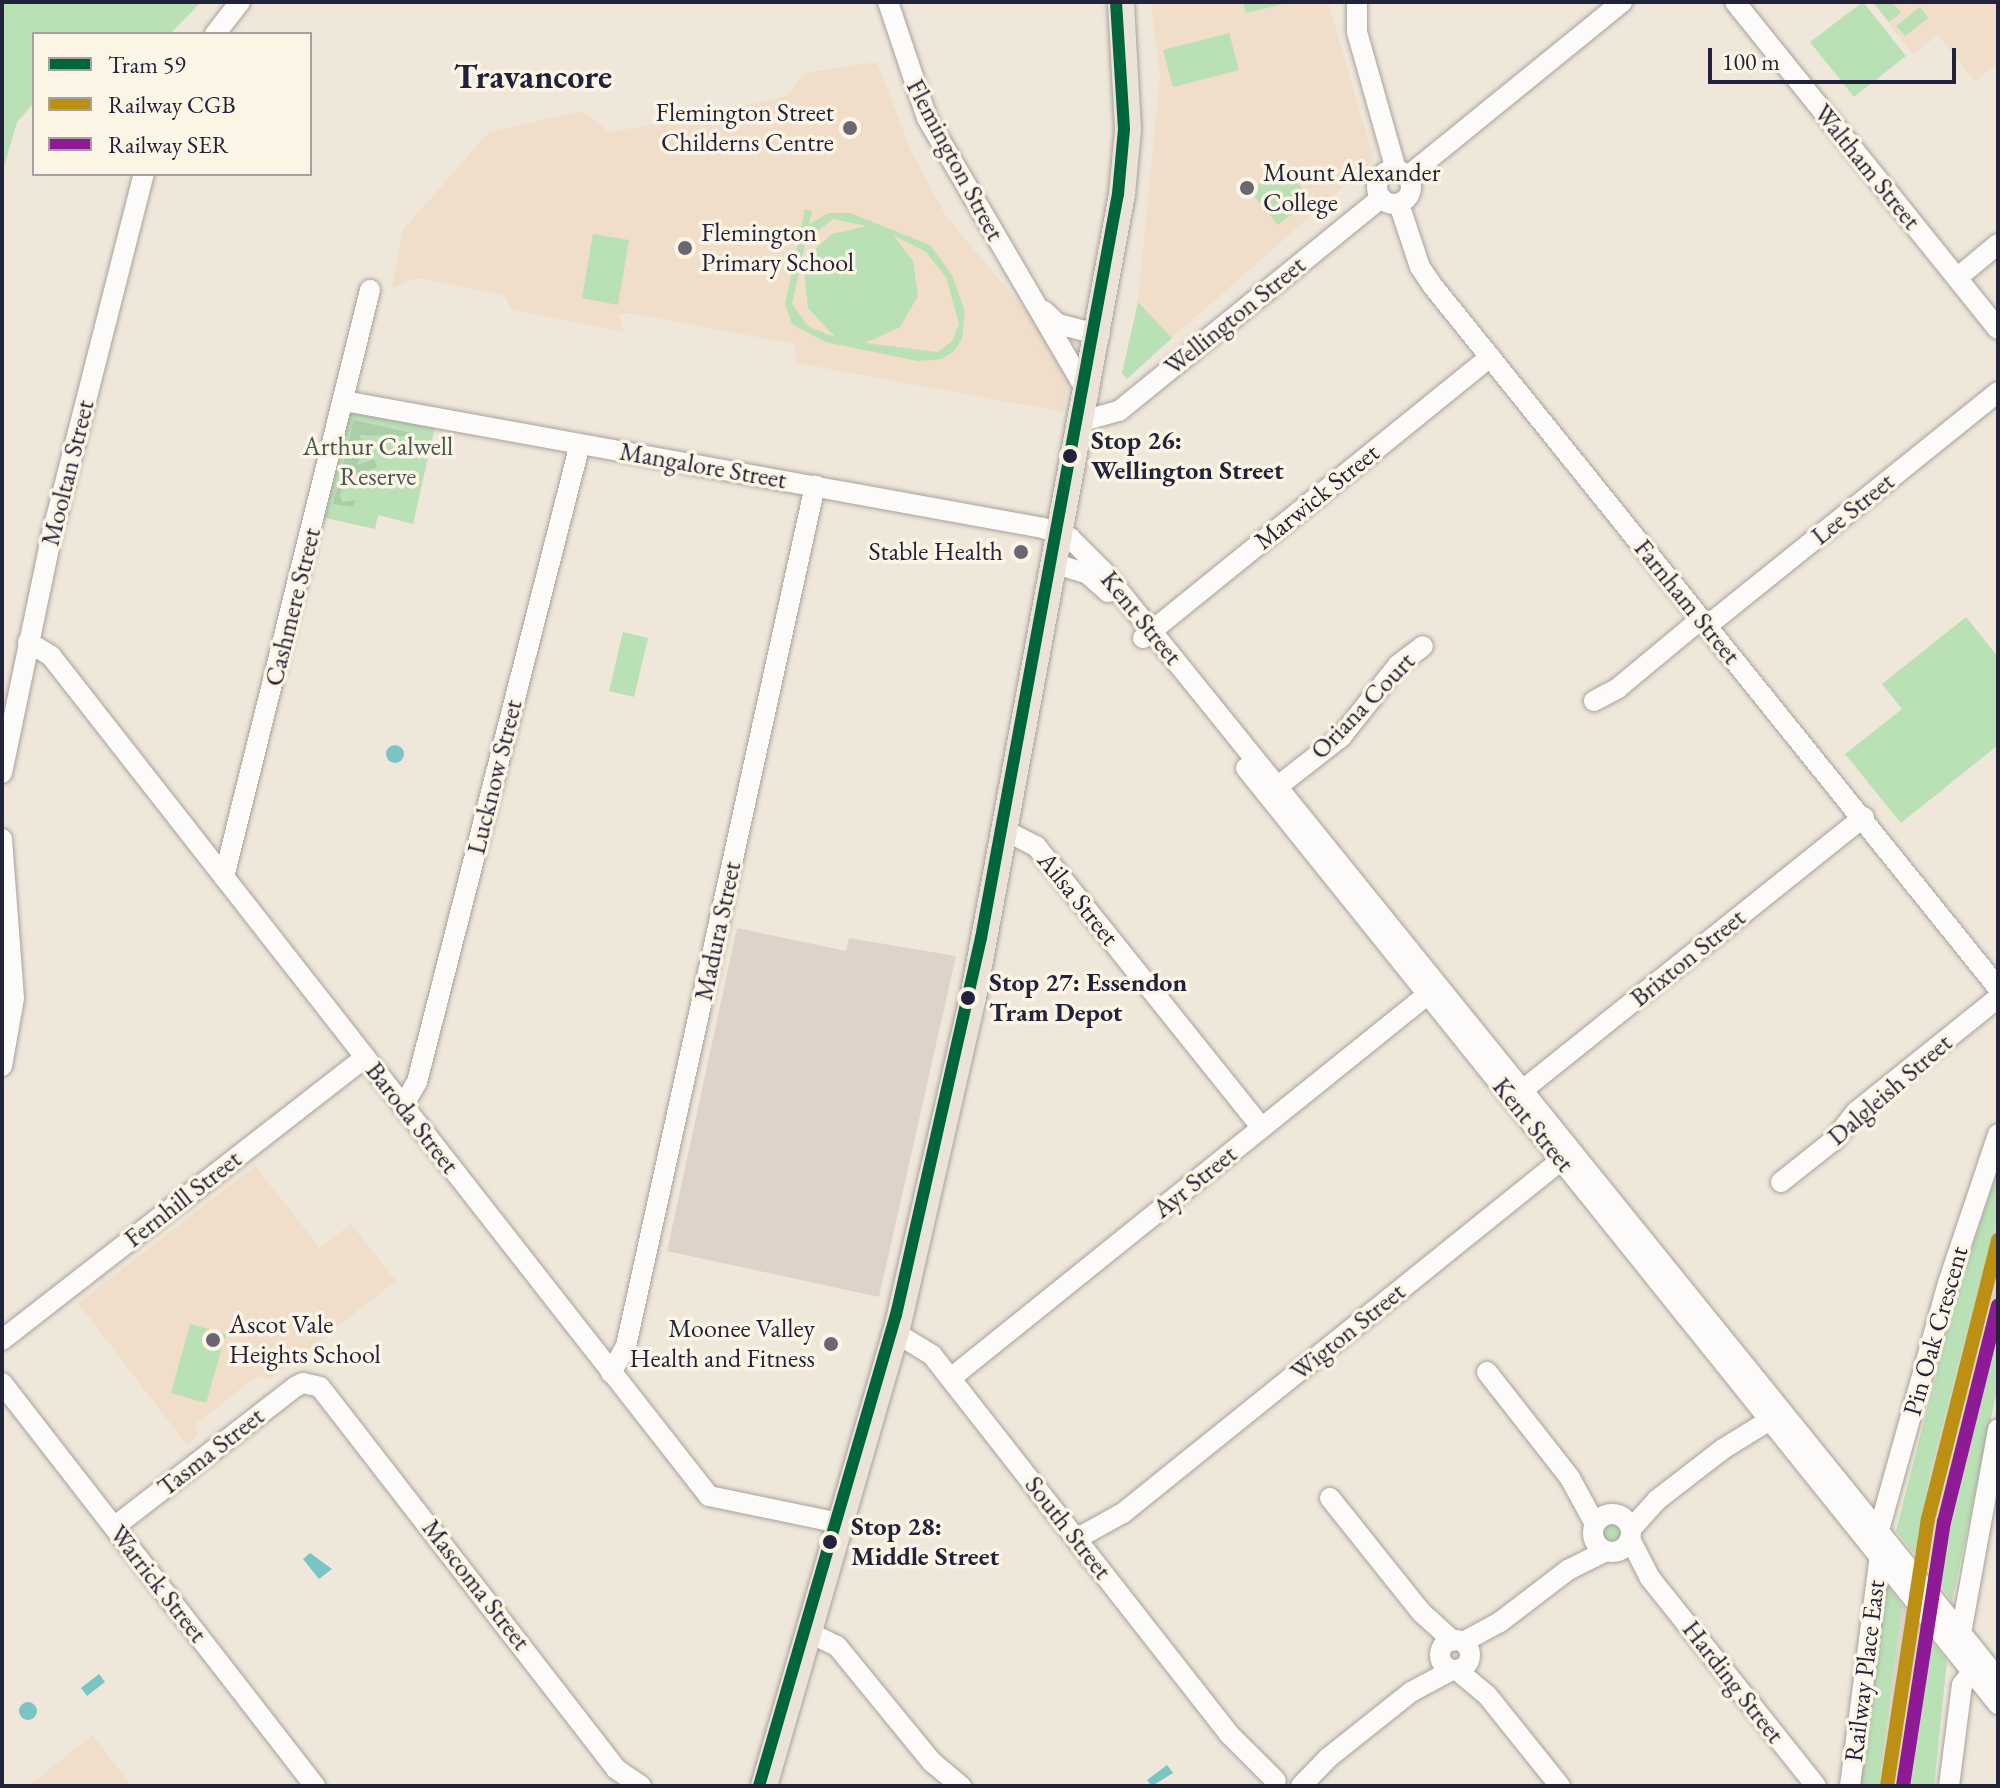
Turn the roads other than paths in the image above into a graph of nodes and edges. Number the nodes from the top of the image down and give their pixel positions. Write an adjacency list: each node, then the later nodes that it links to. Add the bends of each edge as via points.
1 (240, 2): 8 (street)
2 (888, 2): 16 (street, Flemington Street, via 927,118)
3 (1121, 2): 18 (main road, via 1127,140)
4 (1345, 2): 9 (street)
5 (1357, 2): 9 (street)
6 (1622, 2): 10 (street)
7 (1735, 3): 14 (street, Waltham Street)
8 (217, 32)
9 (1357, 32): 10 (street)
10 (1402, 173): 12 (street, via 1411,192); 12 (street, via 1378,182)
11 (144, 176): 30 (street, Mooltan Street)
12 (1390, 201): 19 (street, Farnham Street, via 1420,267); 23 (street, Wellington Street, via 1119,411)
13 (1998, 244): 14 (street)
14 (1957, 278): 17 (street, Waltham Street)
15 (370, 290): 22 (street, Cashmere Street)
16 (1040, 309): 18 (street, Flemington Street, via 1058,324); 21 (street, Flemington Street)
17 (1998, 329)
18 (1100, 335): 21 (main road)
19 (1490, 357): 28 (street, Farnham Street); 29 (street, Marwick Street)
20 (1998, 392): 28 (street, Lee Street)
21 (1088, 394): 23 (main road)
22 (344, 401): 24 (street, Mangalore Street); 38 (street, Cashmere Street)
23 (1083, 421): 26 (main road)
24 (580, 444): 25 (street, Mangalore Street); 45 (street, Lucknow Street, via 415,1090)
25 (815, 486): 26 (street, Mangalore Street); 53 (street, Madura Street, via 626,1346)
26 (1062, 533): 27 (main road); 29 (street, Kent Street, via 1090,555)
27 (1056, 564): 29 (street, Kent Street, via 1096,580); 36 (main road)
28 (1704, 622): 32 (street, Lee Street); 35 (street, Farnham Street)
29 (1147, 634): 34 (street, Kent Street)
30 (28, 642): 33 (street, Mooltan Street); 38 (street, Baroda Street, via 51,656)
31 (1423, 646): 34 (street, Oriana Court, via 1398,665 1341,737)
32 (1594, 701)
33 (2, 773)
34 (1272, 791): 40 (street, Kent Street)
35 (1864, 817): 39 (street, Farnham Street); 44 (street, Brixton Street)
36 (1006, 831): 46 (street, Ailsa Street, via 1036,846); 50 (main road, via 933,1188)
37 (2, 839): 43 (street, via 14,998)
38 (224, 877): 42 (street, Baroda Street)
39 (1998, 988)
40 (1434, 990): 44 (street, Kent Street); 46 (street, Ayr Street)
41 (1998, 998): 49 (street, Dalgleish Street, via 1856,1112 1834,1140)
42 (365, 1057): 45 (street, Baroda Street); 51 (street, Fernhill Street)
43 (2, 1066)
44 (1517, 1094): 48 (street, Kent Street)
45 (403, 1106): 53 (street, Baroda Street)
46 (1262, 1128): 54 (street, Ayr Street)
47 (1998, 1134): 62 (street, Pin Oak Crescent, via 1948,1283)
48 (1567, 1155): 57 (street, Kent Street); 64 (street, Wigton Street)
49 (1781, 1182)
50 (896, 1333): 54 (street, South Street, via 924,1347); 60 (main road)
51 (2, 1340)
52 (1487, 1372): 63 (street, Harding Street)
53 (611, 1373): 60 (street, Baroda Street, via 709,1496)
54 (951, 1378): 64 (street, South Street)
55 (2, 1383): 61 (street, Warrick Street)
56 (311, 1384): 61 (street, Tasma Street, via 295,1387); 75 (street, Mascoma Street, via 328,1394 616,1769)
57 (1770, 1409): 62 (street, Kent Street); 63 (street); 65 (street, Kent Street)
58 (1998, 1429): 67 (street)
59 (1330, 1498): 68 (street)
60 (839, 1523): 66 (main road)
61 (114, 1527): 74 (street, Warrick Street)
62 (1879, 1530): 65 (street, Kent Street)
63 (1613, 1533): 68 (street); 80 (street, Harding Street)
64 (1082, 1547): 73 (street, South Street, via 1229,1734)
65 (1887, 1556): 67 (street, Kent Street); 81 (street, Railway Place East)
66 (808, 1632): 72 (street, via 837,1646); 76 (main road)
67 (1954, 1632): 69 (street, Kent Street)
68 (1456, 1656): 73 (street, via 1328,1758); 79 (street)
69 (1977, 1665): 70 (street, Kent Street); 71 (street, Kent Street); 82 (street, via 1962,1685)
70 (1998, 1679)
71 (1998, 1704)
72 (932, 1762): 77 (street); 78 (street)
73 (1279, 1784)
74 (315, 1786)
75 (641, 1786)
76 (764, 1786)
77 (943, 1786)
78 (961, 1786)
79 (1560, 1786)
80 (1816, 1786)
81 (1850, 1786)
82 (1949, 1786)

